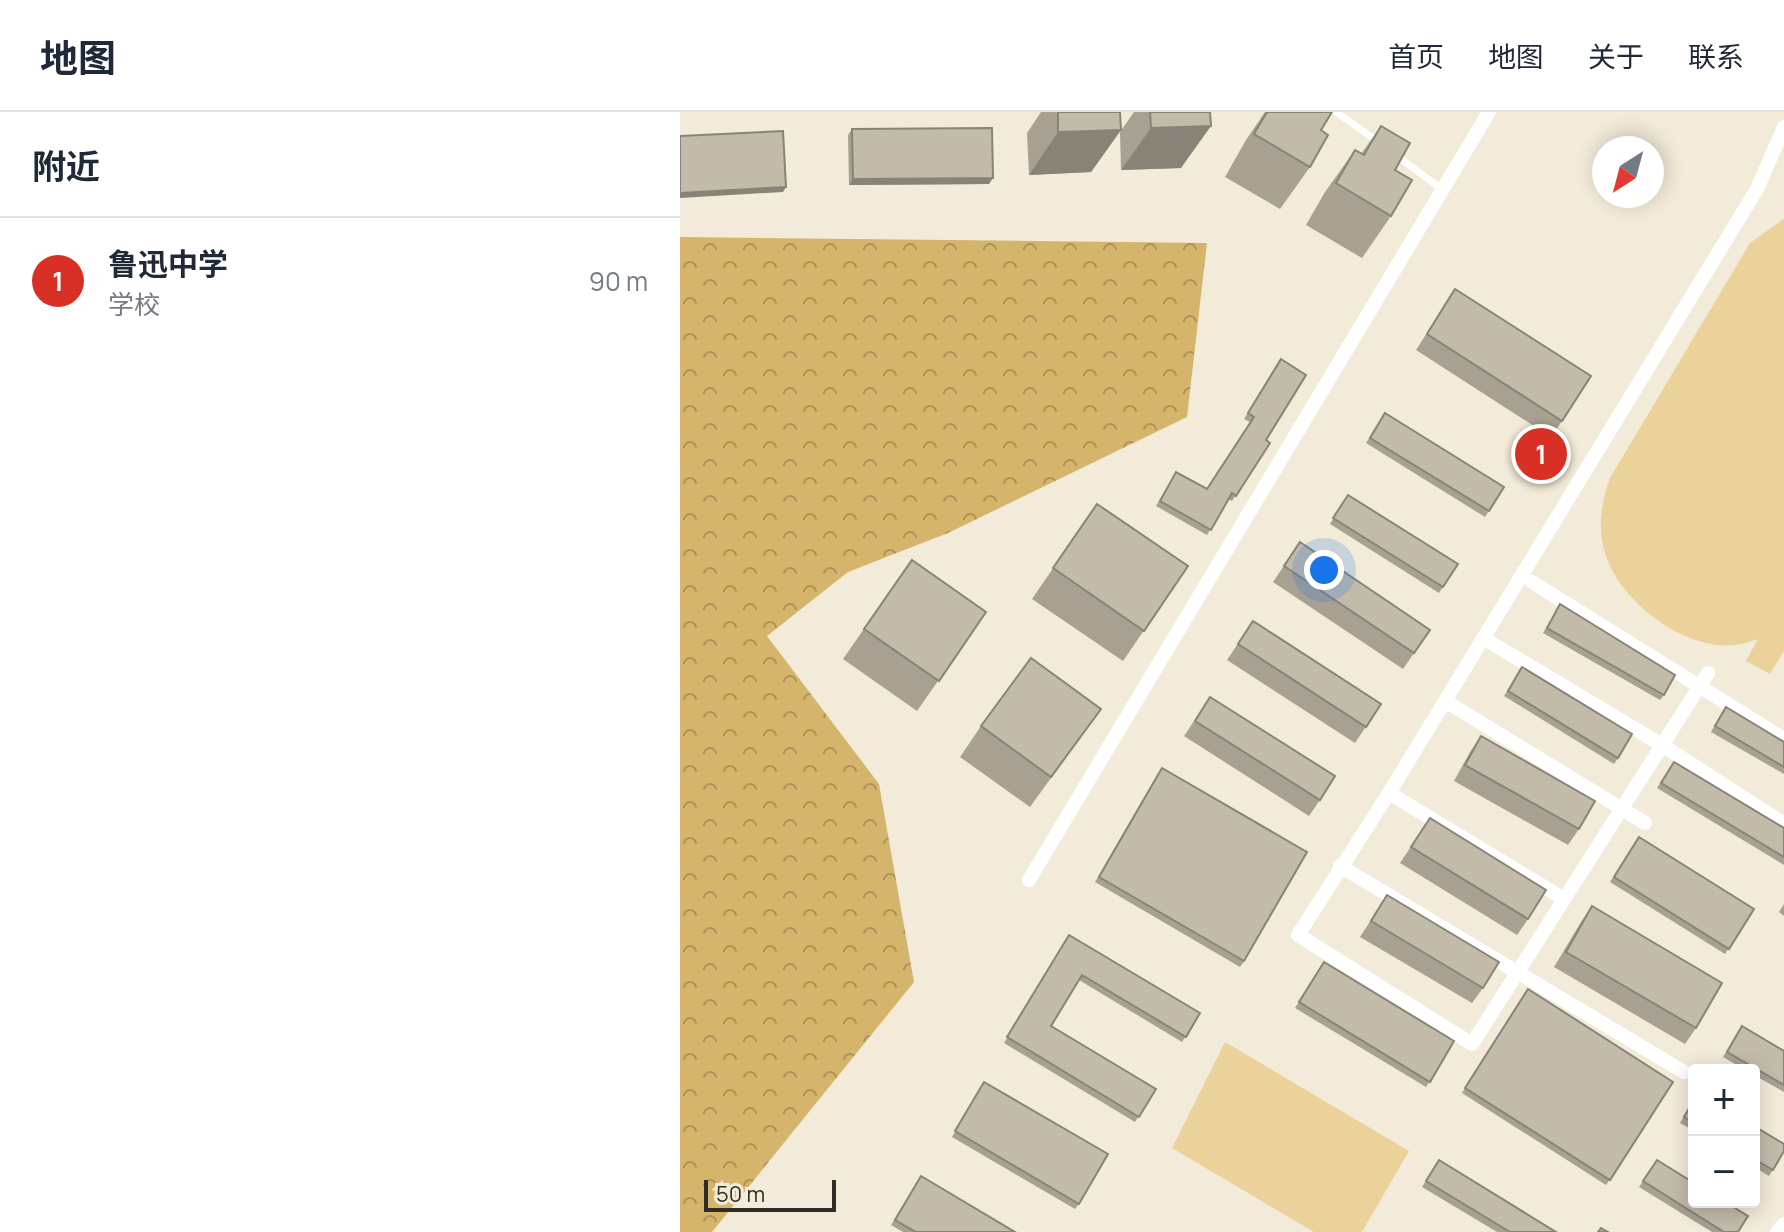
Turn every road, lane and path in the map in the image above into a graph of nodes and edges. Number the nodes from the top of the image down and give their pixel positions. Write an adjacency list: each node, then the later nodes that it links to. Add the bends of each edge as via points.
1 (1336, 112): 4 (lane)
2 (1489, 112): 4 (street)
3 (1784, 127): 6 (street, via 1757,189)
4 (1443, 190): 17 (street)
5 (1532, 582): 8 (street)
6 (1483, 638): 9 (street); 11 (street)
7 (1708, 673): 8 (street)
8 (1699, 687): 10 (street); 11 (street)
9 (1445, 701): 12 (street); 13 (street)
10 (1784, 739)
11 (1662, 745): 13 (street); 15 (street)
12 (1389, 793): 16 (street); 18 (street)
13 (1621, 809): 14 (street); 18 (street)
14 (1645, 823)
15 (1784, 824)
16 (1340, 866): 19 (street); 19 (street, via 1298,935 1472,1044)
17 (1029, 880)
18 (1564, 899): 19 (street)
19 (1518, 972): 20 (street)
20 (1684, 1072)
21 (1784, 1224): 22 (street)
22 (1777, 1232)

